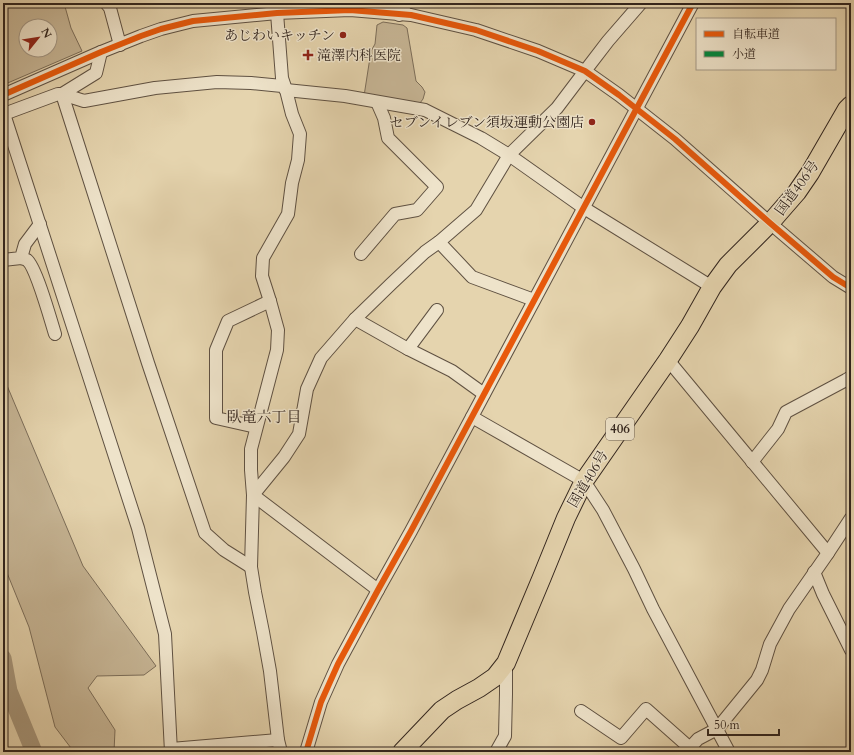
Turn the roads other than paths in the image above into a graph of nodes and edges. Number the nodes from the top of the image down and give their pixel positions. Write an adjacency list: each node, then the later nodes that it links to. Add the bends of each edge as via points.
1 (106, 3): 7 (street, via 110,8)
2 (407, 3): 6 (street)
3 (641, 3): 9 (street)
4 (693, 3): 15 (street)
5 (277, 13): 6 (street, via 350,10); 7 (street, via 193,21 161,29); 10 (street, via 282,78)
6 (400, 15): 9 (street, via 411,15 476,30 538,51)
7 (120, 45): 8 (street)
8 (101, 52): 11 (street, via 96,73); 12 (street)
9 (585, 71): 15 (street); 16 (street, via 557,108)
10 (286, 90): 11 (street, via 282,86 217,82 155,88 84,101); 13 (street); 27 (street, via 300,134 288,214 262,258 262,276)
11 (62, 94): 19 (street, via 4,114); 42 (street, via 205,533 224,550)
12 (3, 95)
13 (377, 102): 16 (street, via 425,110); 21 (street, via 384,118 388,138 437,187 417,210 395,214)
14 (851, 105): 18 (highway, 国道406号 / 406, via 797,192)
15 (636, 109): 17 (street); 18 (street, via 675,139)
16 (509, 155): 17 (street); 20 (street, via 476,210)
17 (584, 208): 24 (street); 26 (street)
18 (770, 223): 24 (highway, 国道406号 / 406, via 728,265); 25 (street, via 833,277)
19 (40, 224): 22 (street, via 26,244); 51 (street, via 138,528 165,634)
20 (439, 242): 26 (street, via 472,277); 29 (street)
21 (361, 254)
22 (21, 258): 23 (street); 30 (street, via 27,260 32,267)
23 (3, 260)
24 (712, 287): 32 (highway, 国道406号 / 406)
25 (851, 288)
26 (534, 300): 34 (street)
27 (270, 301): 36 (street, via 278,330 277,350); 36 (street, via 228,321 216,350 216,418)
28 (437, 310): 31 (street)
29 (355, 318): 31 (street); 39 (street, via 321,358 307,389 299,434)
30 (55, 334)
31 (408, 349): 34 (street, via 452,371)
32 (668, 360): 37 (street); 38 (highway, 国道406号 / 406)
33 (851, 377): 37 (street, via 786,412 778,429)
34 (484, 394): 35 (street)
35 (472, 417): 38 (street); 44 (street)
36 (256, 427): 39 (street, via 251,449)
37 (752, 462): 41 (street)
38 (584, 481): 46 (highway, 国道406号 / 406); 48 (street, via 634,569)
39 (253, 495): 42 (street); 44 (street)
40 (851, 518): 41 (street)
41 (828, 553): 43 (street)
42 (251, 566): 49 (street, via 270,671)
43 (814, 572): 45 (street); 48 (street, via 789,609 770,644 757,680)
44 (378, 590): 53 (street, via 338,664 321,702)
45 (851, 650)
46 (506, 663): 54 (highway, 国道406号 / 406, via 494,677 442,710); 55 (street, via 505,736)
47 (581, 711): 50 (street, via 621,738 646,709)
48 (717, 729): 50 (street, via 698,739); 56 (street)
49 (278, 740): 51 (street); 52 (street)
50 (688, 750)
51 (171, 751)
52 (281, 752)
53 (306, 752)
54 (402, 752)
55 (496, 752)
56 (730, 752)

